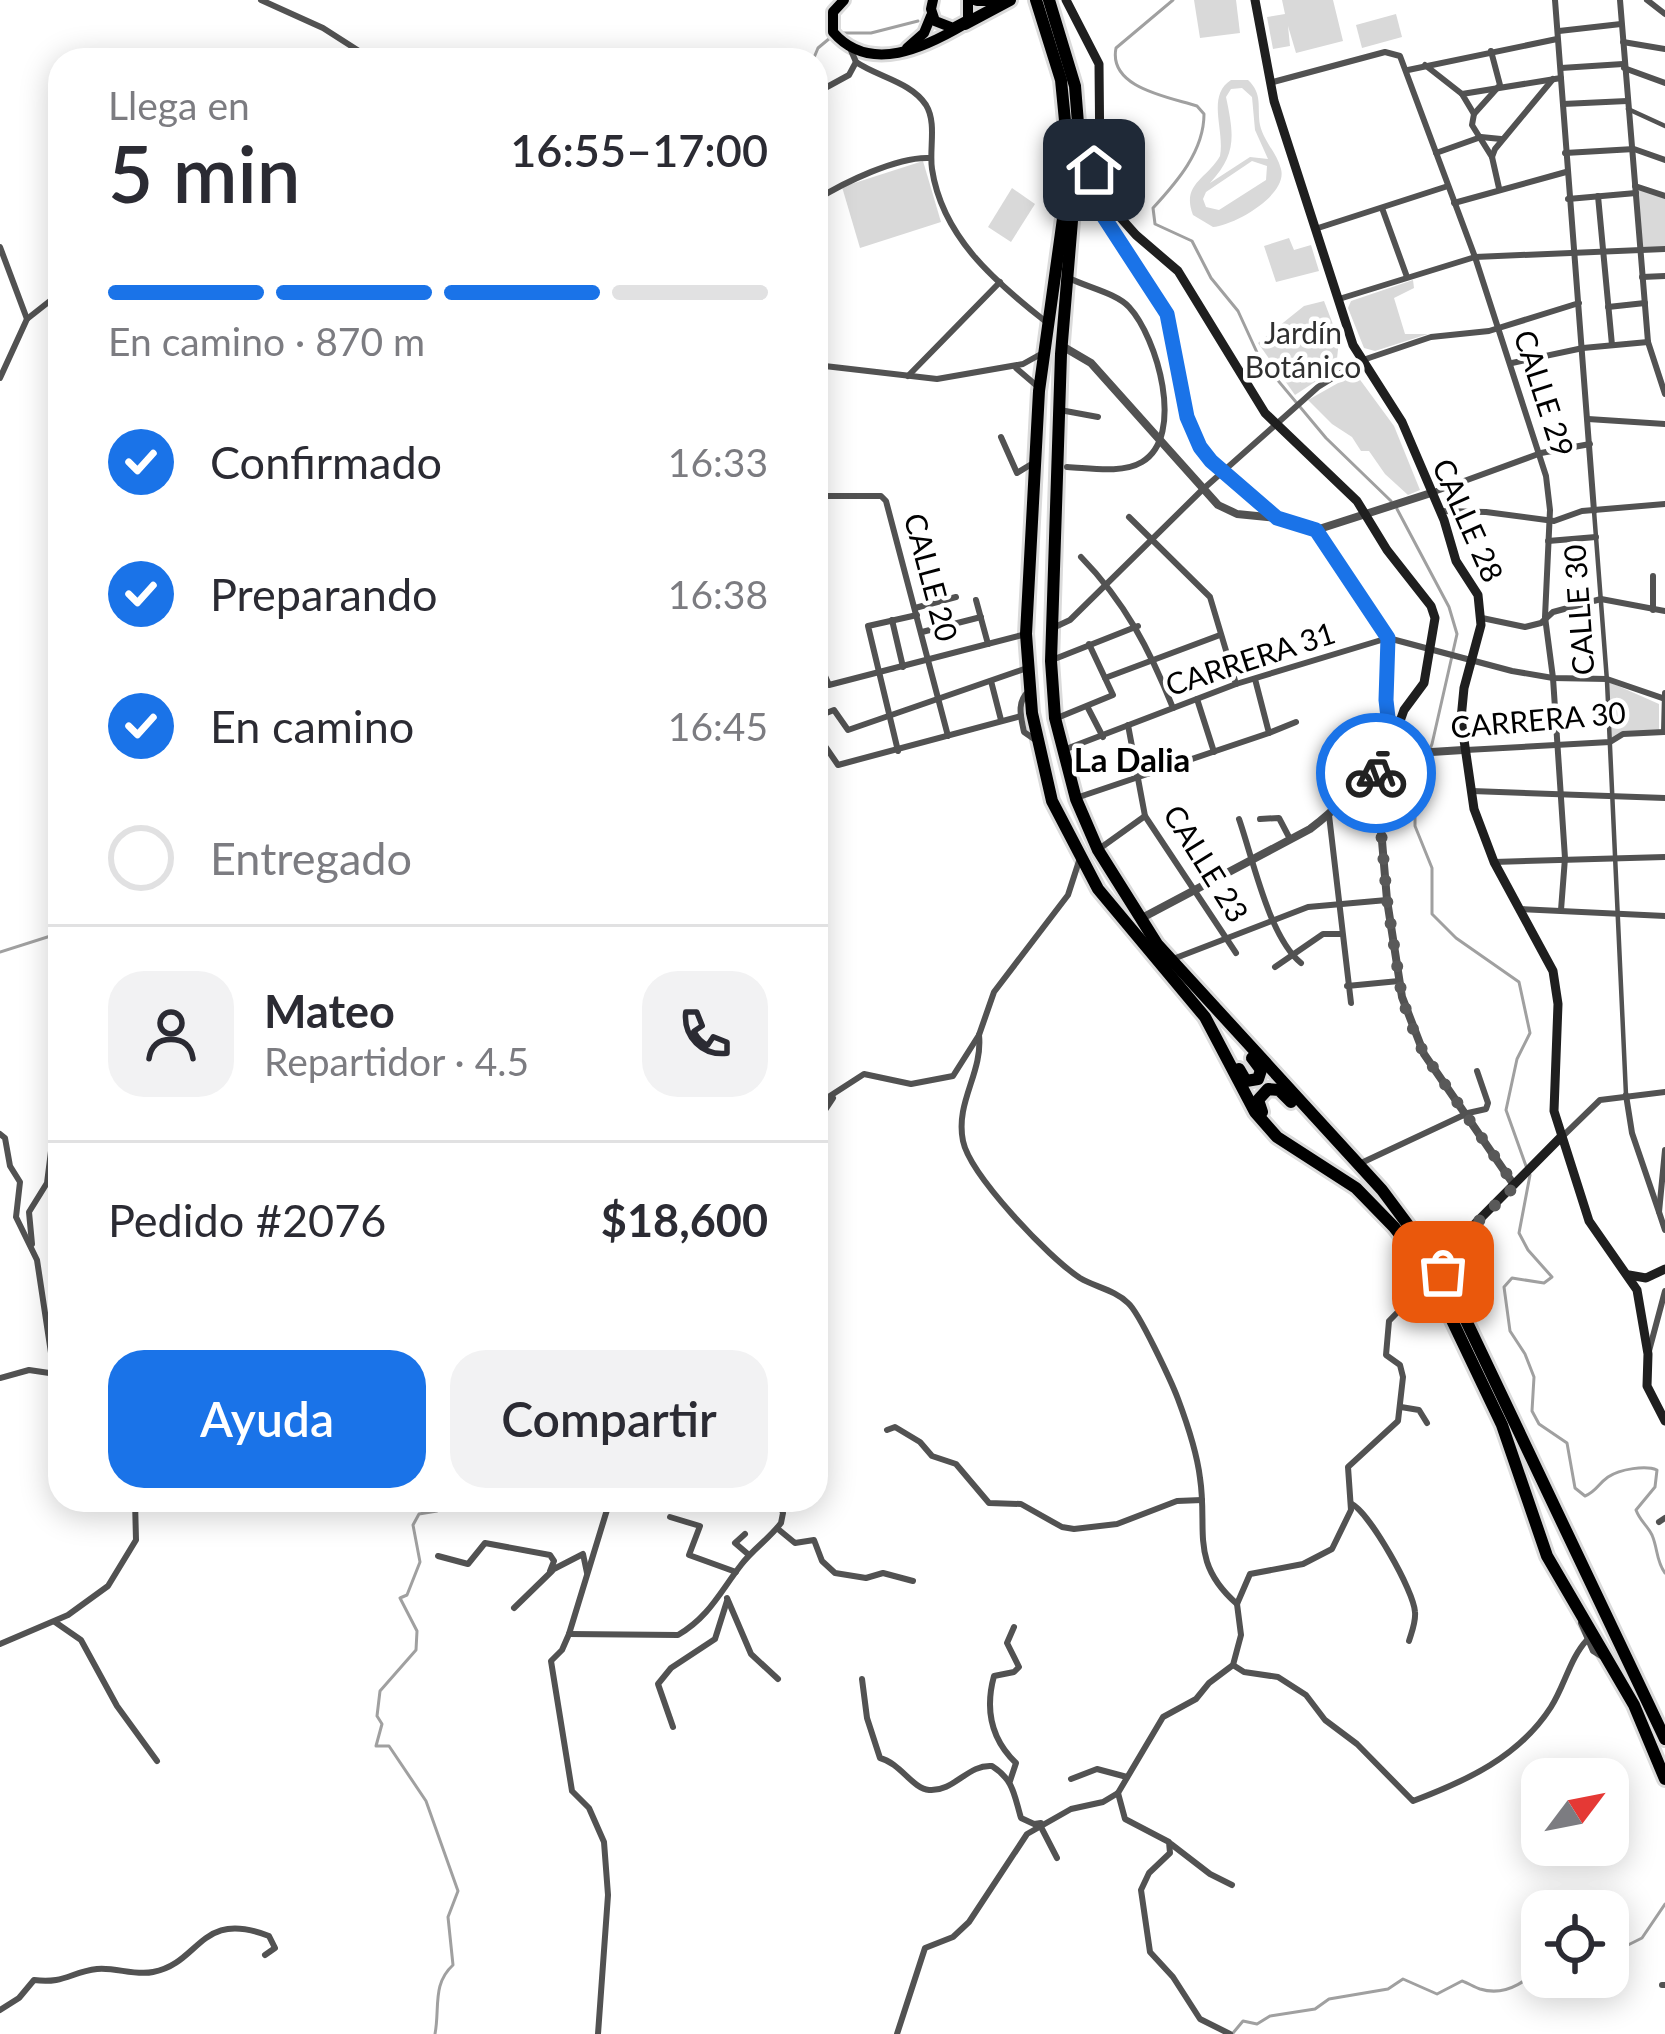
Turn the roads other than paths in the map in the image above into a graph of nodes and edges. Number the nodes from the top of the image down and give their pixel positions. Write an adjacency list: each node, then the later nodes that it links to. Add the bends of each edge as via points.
1 (261, 0): 20 (street)
2 (844, 0): 18 (main road, via 833,12)
3 (972, 0): 4 (highway); 15 (main road)
4 (998, 0)
5 (1010, 0): 15 (highway)
6 (1032, 0): 75 (highway, via 1061,80 1067,141)
7 (1049, 0): 65 (highway, via 1075,86 1079,136)
8 (1066, 0): 43 (main road, via 1099,64)
9 (1255, 0): 30 (main road, CALLE 28)
10 (1555, 0): 17 (street, CALLE 30)
11 (1620, 0): 16 (street)
12 (1647, 0): 14 (street)
13 (932, 4): 15 (main road, via 940,25); 23 (main road, via 924,33)
14 (1665, 14)
15 (965, 24): 23 (main road)
16 (1621, 24): 17 (street); 19 (street)
17 (1558, 35): 22 (street); 28 (street, CALLE 30)
18 (839, 38): 23 (main road); 24 (street)
19 (1623, 42): 21 (street); 26 (street)
20 (354, 48)
21 (1665, 49)
22 (1492, 51): 25 (street); 31 (street)
23 (887, 55)
24 (856, 62): 32 (street); 44 (street, via 924,101)
25 (1425, 65): 27 (street); 33 (street)
26 (1624, 66): 28 (street); 29 (street); 35 (street)
27 (1408, 70): 30 (street, CALLE 29, via 1385,52); 41 (street, CALLE 29)
28 (1559, 75): 31 (street); 34 (street, CALLE 30); 39 (street)
29 (1665, 82)
30 (1269, 83): 57 (main road, CALLE 28)
31 (1500, 85): 33 (street); 36 (street)
32 (828, 86)
33 (1462, 94): 36 (street)
34 (1563, 104): 35 (street); 42 (street, CALLE 30)
35 (1628, 105): 37 (street); 40 (street)
36 (1474, 114): 38 (street)
37 (1665, 126)
38 (1480, 137): 39 (street); 41 (street); 45 (street)
39 (1501, 139): 45 (street)
40 (1634, 149): 42 (street); 46 (street); 50 (street)
41 (1436, 153): 48 (street, CALLE 29)
42 (1565, 154): 47 (street, CALLE 30)
43 (1099, 156): 93 (main road, via 1117,216 1178,271); 101 (street, via 1092,190 1098,208 1167,314 1187,417)
44 (930, 158): 51 (street); 68 (street, via 935,194 957,237)
45 (1492, 158): 49 (street)
46 (1665, 160)
47 (1566, 172): 49 (street); 54 (street, CALLE 30)
48 (1448, 186): 55 (street, CALLE 29); 56 (street)
49 (1499, 188): 55 (street)
50 (1636, 189): 52 (street); 53 (street); 59 (street)
51 (828, 192)
52 (1598, 196): 54 (street); 61 (street)
53 (1665, 196)
54 (1568, 199): 62 (street, CALLE 30)
55 (1454, 202): 63 (street, CALLE 29)
56 (1382, 208): 57 (street); 66 (street)
57 (1315, 229): 69 (main road, CALLE 28)
58 (0, 247): 74 (street)
59 (1642, 249): 60 (street); 61 (street); 67 (street)
60 (1665, 249)
61 (1603, 250): 62 (street); 73 (street)
62 (1574, 252): 63 (street); 71 (street, CALLE 30)
63 (1475, 257): 66 (street); 76 (street, CALLE 29)
64 (1665, 276): 67 (street)
65 (1068, 278): 81 (highway); 96 (street, via 1133,313 1164,400)
66 (1407, 278): 69 (street)
67 (1642, 278): 72 (street)
68 (1000, 282): 75 (street); 86 (street)
69 (1338, 299): 82 (main road, CALLE 28)
70 (48, 302): 74 (street)
71 (1580, 303): 76 (street); 79 (street, CALLE 30)
72 (1645, 303): 73 (street); 77 (street)
73 (1609, 307): 78 (street)
74 (27, 319): 87 (street)
75 (1048, 323): 80 (highway)
76 (1498, 326): 82 (street); 83 (street, CALLE 29)
77 (1648, 342): 78 (street); 89 (street)
78 (1612, 345): 79 (street)
79 (1583, 348): 83 (street); 92 (street, CALLE 30)
80 (1044, 350): 81 (highway, via 1047,423 1055,418); 85 (street); 88 (highway)
81 (1061, 350): 90 (highway); 96 (street, via 1090,363)
82 (1360, 361): 93 (street); 106 (main road, CALLE 28, via 1402,422)
83 (1512, 363): 98 (street, CALLE 29)
84 (828, 366): 86 (street)
85 (1012, 367): 86 (street); 88 (street)
86 (908, 376)
87 (0, 378)
88 (1040, 391): 115 (highway)
89 (1665, 394)
90 (1060, 410): 91 (street); 104 (highway)
91 (1098, 417)
92 (1588, 419): 94 (street); 97 (street, CALLE 30)
93 (1275, 424): 101 (street); 111 (main road)
94 (1665, 424)
95 (1000, 436): 102 (street)
96 (1162, 442): 100 (street, via 1129,467); 105 (street)
97 (1590, 445): 98 (street); 110 (street, CALLE 30)
98 (1541, 453): 106 (street); 114 (street, CALLE 29)
99 (1030, 465): 102 (street)
100 (1067, 467)
101 (1222, 471): 105 (street); 113 (street)
102 (1018, 473): 103 (street)
103 (1028, 486)
104 (1058, 489): 115 (highway, via 1056,444 1048,436); 134 (highway)
105 (1202, 491): 113 (street, via 1227,511); 119 (street)
106 (1430, 493): 109 (main road, CALLE 28); 111 (street)
107 (828, 494): 128 (street, CALLE 20, via 884,497)
108 (1665, 505): 110 (street)
109 (1440, 511): 114 (street); 131 (main road, CALLE 28)
110 (1594, 511): 114 (street); 117 (street, CALLE 30)
111 (1366, 515): 116 (street); 141 (main road, via 1431,606)
112 (1129, 517): 119 (street)
113 (1277, 518): 116 (street)
114 (1549, 520): 118 (street, CALLE 29)
115 (1032, 524): 136 (highway)
116 (1316, 530): 138 (street)
117 (1596, 537): 118 (street); 124 (street, CALLE 30)
118 (1548, 541): 130 (street, CALLE 29)
119 (1151, 542): 122 (street); 137 (street, via 1210,597)
120 (1081, 556): 122 (street)
121 (1653, 576): 126 (street)
122 (1108, 583): 133 (street); 134 (street)
123 (956, 597): 128 (street)
124 (1601, 599): 126 (street); 130 (street); 152 (street, CALLE 30)
125 (976, 600): 129 (street)
126 (1653, 610): 127 (street)
127 (1665, 610)
128 (916, 611): 132 (street); 135 (street, CALLE 20)
129 (981, 617): 135 (street); 139 (street)
130 (1545, 617): 131 (street, via 1517,628); 150 (street, CALLE 29)
131 (1482, 618): 142 (main road, CALLE 28)
132 (892, 620): 146 (street); 148 (street, via 868,626)
133 (1138, 626): 140 (street); 145 (street)
134 (1051, 628): 144 (highway)
135 (922, 632): 143 (street, CALLE 20)
136 (1026, 634): 139 (street); 147 (highway)
137 (1221, 634): 145 (street); 154 (street)
138 (1388, 638): 141 (street); 151 (street, CARRERA 31); 173 (street)
139 (988, 644): 143 (street)
140 (1089, 644): 144 (street); 149 (street)
141 (1430, 648): 142 (street); 173 (main road, via 1424,683)
142 (1467, 657): 150 (street); 179 (main road, CALLE 28)
143 (930, 660): 146 (street); 158 (street, CALLE 20)
144 (1051, 661): 163 (highway)
145 (1155, 661): 149 (street); 161 (street)
146 (903, 667): 148 (street)
147 (1027, 668): 153 (street); 156 (highway)
148 (878, 675): 155 (street); 165 (street)
149 (1105, 678): 160 (street, via 1113,695)
150 (1553, 678): 152 (street); 177 (street, CALLE 29)
151 (1255, 679): 154 (street, CARRERA 31); 169 (street)
152 (1607, 679): 157 (street); 175 (street, CALLE 30)
153 (991, 681): 158 (street); 166 (street)
154 (1236, 684): 159 (street, CARRERA 31)
155 (828, 685)
156 (1030, 697): 163 (highway, via 1053,773); 164 (street, via 1021,700); 174 (highway)
157 (1664, 697): 170 (street)
158 (940, 699): 165 (street); 171 (street, CALLE 20)
159 (1197, 699): 161 (street, CARRERA 31); 181 (street)
160 (1088, 707): 163 (street); 172 (street)
161 (1173, 708): 168 (street, CARRERA 31)
162 (828, 712): 165 (street, via 848,730)
163 (1054, 714): 178 (highway)
164 (1021, 716): 166 (street); 174 (street, via 1024,732)
165 (889, 717): 180 (street)
166 (1001, 720): 171 (street)
167 (1296, 722): 169 (street)
168 (1129, 725): 172 (street, CARRERA 31); 187 (street, CALLE 23)
169 (1269, 733): 181 (street)
170 (1664, 733): 175 (street, CARRERA 30)
171 (948, 736): 180 (street)
172 (1103, 737): 178 (street, CARRERA 31)
173 (1384, 740): 176 (street, CARRERA 30); 185 (street, via 1381,760); 186 (street)
174 (1037, 741): 201 (highway, via 1052,801)
175 (1610, 742): 177 (street, CARRERA 30); 190 (street, CALLE 30)
176 (1406, 745): 183 (street, CARRERA 30); 184 (street)
177 (1557, 746): 179 (street, CARRERA 30); 189 (street, CALLE 29)
178 (1063, 750): 192 (highway)
179 (1463, 750): 183 (street, CARRERA 30); 188 (main road, CALLE 28)
180 (898, 751): 182 (street, via 836,765)
181 (1214, 752): 187 (street)
182 (828, 753)
183 (1418, 753): 184 (street, CARRERA 30)
184 (1402, 760): 185 (street, CARRERA 30)
185 (1392, 765): 186 (street)
186 (1371, 772): 193 (street); 207 (street)
187 (1138, 778): 192 (street); 194 (street, CALLE 23)
188 (1472, 791): 189 (street); 204 (main road, CALLE 28)
189 (1560, 793): 190 (street); 203 (street, CALLE 29)
190 (1612, 794): 191 (street); 199 (street, CALLE 30)
191 (1665, 798)
192 (1076, 799): 198 (highway)
193 (1329, 815): 197 (street); 208 (street)
194 (1145, 816): 198 (street); 206 (street, CALLE 23)
195 (1239, 819): 202 (street)
196 (1260, 819): 197 (street, via 1279,818)
197 (1290, 839): 202 (street)
198 (1098, 850): 214 (highway)
199 (1615, 857): 200 (street); 203 (street); 211 (street, CALLE 30)
200 (1665, 857)
201 (1080, 858): 205 (street); 213 (highway)
202 (1252, 858): 206 (street); 215 (street)
203 (1565, 861): 204 (street); 210 (street, CALLE 29)
204 (1494, 862): 209 (main road, CALLE 28)
205 (1073, 880): 213 (street, via 1090,885); 228 (street, via 994,992)
206 (1194, 892): 214 (street); 217 (street, CALLE 23)
207 (1387, 900): 208 (street); 223 (street)
208 (1339, 902): 215 (street); 216 (street)
209 (1518, 909): 210 (street); 238 (main road, CALLE 28, via 1556,982 1553,1108)
210 (1562, 910): 211 (street)
211 (1617, 912): 212 (street); 232 (street, CALLE 30)
212 (1665, 916)
213 (1120, 919): 227 (highway)
214 (1139, 920): 220 (highway)
215 (1274, 920): 217 (street); 219 (street)
216 (1342, 934): 219 (street, via 1323,934); 224 (street)
217 (1226, 939): 218 (street, CALLE 23); 220 (street)
218 (1236, 953)
219 (1289, 954): 221 (street); 222 (street)
220 (1171, 960): 226 (highway)
221 (1301, 963)
222 (1275, 967)
223 (1400, 981): 224 (street); 235 (street, via 1424,1054)
224 (1347, 986): 225 (street)
225 (1351, 1003)
226 (1215, 1006): 227 (highway, via 1260,1068 1258,1079 1246,1081); 236 (highway)
227 (1209, 1023): 241 (highway, via 1255,1112)
228 (979, 1035): 230 (street, via 943,1081 864,1074); 261 (street, via 960,1121 968,1157 1041,1246 1135,1310 1180,1403)
229 (1477, 1072): 235 (street, via 1487,1107)
230 (839, 1091): 233 (street); 234 (street)
231 (1665, 1092): 232 (street)
232 (1626, 1095): 238 (street, via 1596,1102); 244 (street, CALLE 30)
233 (828, 1098)
234 (828, 1106)
235 (1468, 1113): 240 (street); 243 (street)
236 (1326, 1128): 240 (highway); 241 (highway, via 1278,1090 1259,1097 1269,1120)
237 (0, 1134): 247 (street, via 20,1182 16,1217)
238 (1561, 1138): 243 (main road); 251 (main road, via 1589,1222)
239 (1665, 1150): 244 (street)
240 (1359, 1164): 246 (highway)
241 (1324, 1166): 250 (highway)
242 (48, 1175): 247 (street, via 29,1212)
243 (1515, 1186): 248 (main road)
244 (1659, 1212): 245 (street, CALLE 30)
245 (1665, 1230)
246 (1424, 1244): 248 (main road); 250 (highway)
247 (33, 1247): 253 (street)
248 (1452, 1247): 250 (main road)
249 (1665, 1269): 251 (main road)
250 (1436, 1272): 257 (street, via 1388,1326 1386,1354 1403,1377); 266 (highway); 268 (highway)
251 (1629, 1275): 254 (main road)
252 (1665, 1291): 254 (street)
253 (48, 1320)
254 (1648, 1354): 258 (main road, via 1647,1386)
255 (48, 1372): 256 (street)
256 (0, 1378)
257 (1400, 1407): 259 (street, via 1419,1410); 262 (street, via 1395,1426 1348,1467)
258 (1665, 1421)
259 (1427, 1423)
260 (887, 1430): 261 (street, via 895,1427 956,1464 989,1503 1021,1504 1062,1527 1117,1524)
261 (1202, 1499): 278 (street, via 1202,1551)
262 (1352, 1504): 278 (street, via 1332,1550 1250,1574); 285 (street, via 1367,1516 1408,1591 1415,1620)
263 (135, 1512): 281 (street, via 136,1540 108,1586)
264 (606, 1512): 275 (street)
265 (783, 1512): 269 (street)
266 (1533, 1516): 268 (highway, via 1572,1583 1582,1573); 280 (highway)
267 (670, 1517): 274 (street, via 700,1526 689,1556)
268 (1565, 1522): 292 (highway)
269 (777, 1528): 271 (street); 276 (street, via 798,1544 814,1540 822,1562 838,1574)
270 (745, 1534): 271 (street, via 735,1543)
271 (749, 1555): 274 (street)
272 (438, 1556): 273 (street, via 468,1564 485,1543 551,1556)
273 (552, 1571): 275 (street, via 581,1554); 279 (street)
274 (736, 1572): 277 (street)
275 (587, 1573): 283 (street)
276 (913, 1581)
277 (726, 1596): 283 (street, via 678,1635); 289 (street, via 751,1654); 291 (street, via 715,1639 658,1684)
278 (1237, 1604): 288 (street)
279 (514, 1608)
280 (1582, 1620): 284 (street); 287 (highway)
281 (55, 1622): 286 (street); 293 (street, via 81,1640)
282 (1014, 1627): 297 (street, via 1006,1643 1018,1667 994,1676 989,1697 994,1734 1016,1763)
283 (568, 1634): 306 (street, via 551,1669 572,1791 601,1834 607,1871)
284 (1587, 1640): 287 (street); 288 (street, via 1532,1730 1479,1775 1412,1802 1306,1695)
285 (1408, 1641)
286 (0, 1644)
287 (1604, 1655): 296 (highway)
288 (1234, 1665): 294 (street, via 1162,1718)
289 (778, 1678)
290 (862, 1679): 297 (street, via 876,1753 921,1788 955,1784 984,1765)
291 (673, 1727)
292 (1665, 1739)
293 (157, 1761)
294 (1127, 1777): 295 (street, via 1097,1769); 298 (street)
295 (1071, 1779)
296 (1665, 1779)
297 (1010, 1781): 299 (street, via 1021,1817 1034,1825)
298 (1118, 1793): 299 (street); 301 (street, via 1125,1819)
299 (1050, 1821): 300 (street)
300 (1041, 1827): 302 (street); 307 (street, via 1018,1846 969,1922 925,1948)
301 (1168, 1842): 303 (street); 308 (street, via 1170,1853 1141,1890 1150,1952 1200,2019)
302 (1058, 1858)
303 (1232, 1886)
304 (265, 1955): 305 (street, via 274,1948 269,1936 222,1930 159,1971 34,1980)
305 (0, 2010)
306 (598, 2034)
307 (897, 2034)
308 (1230, 2034)

